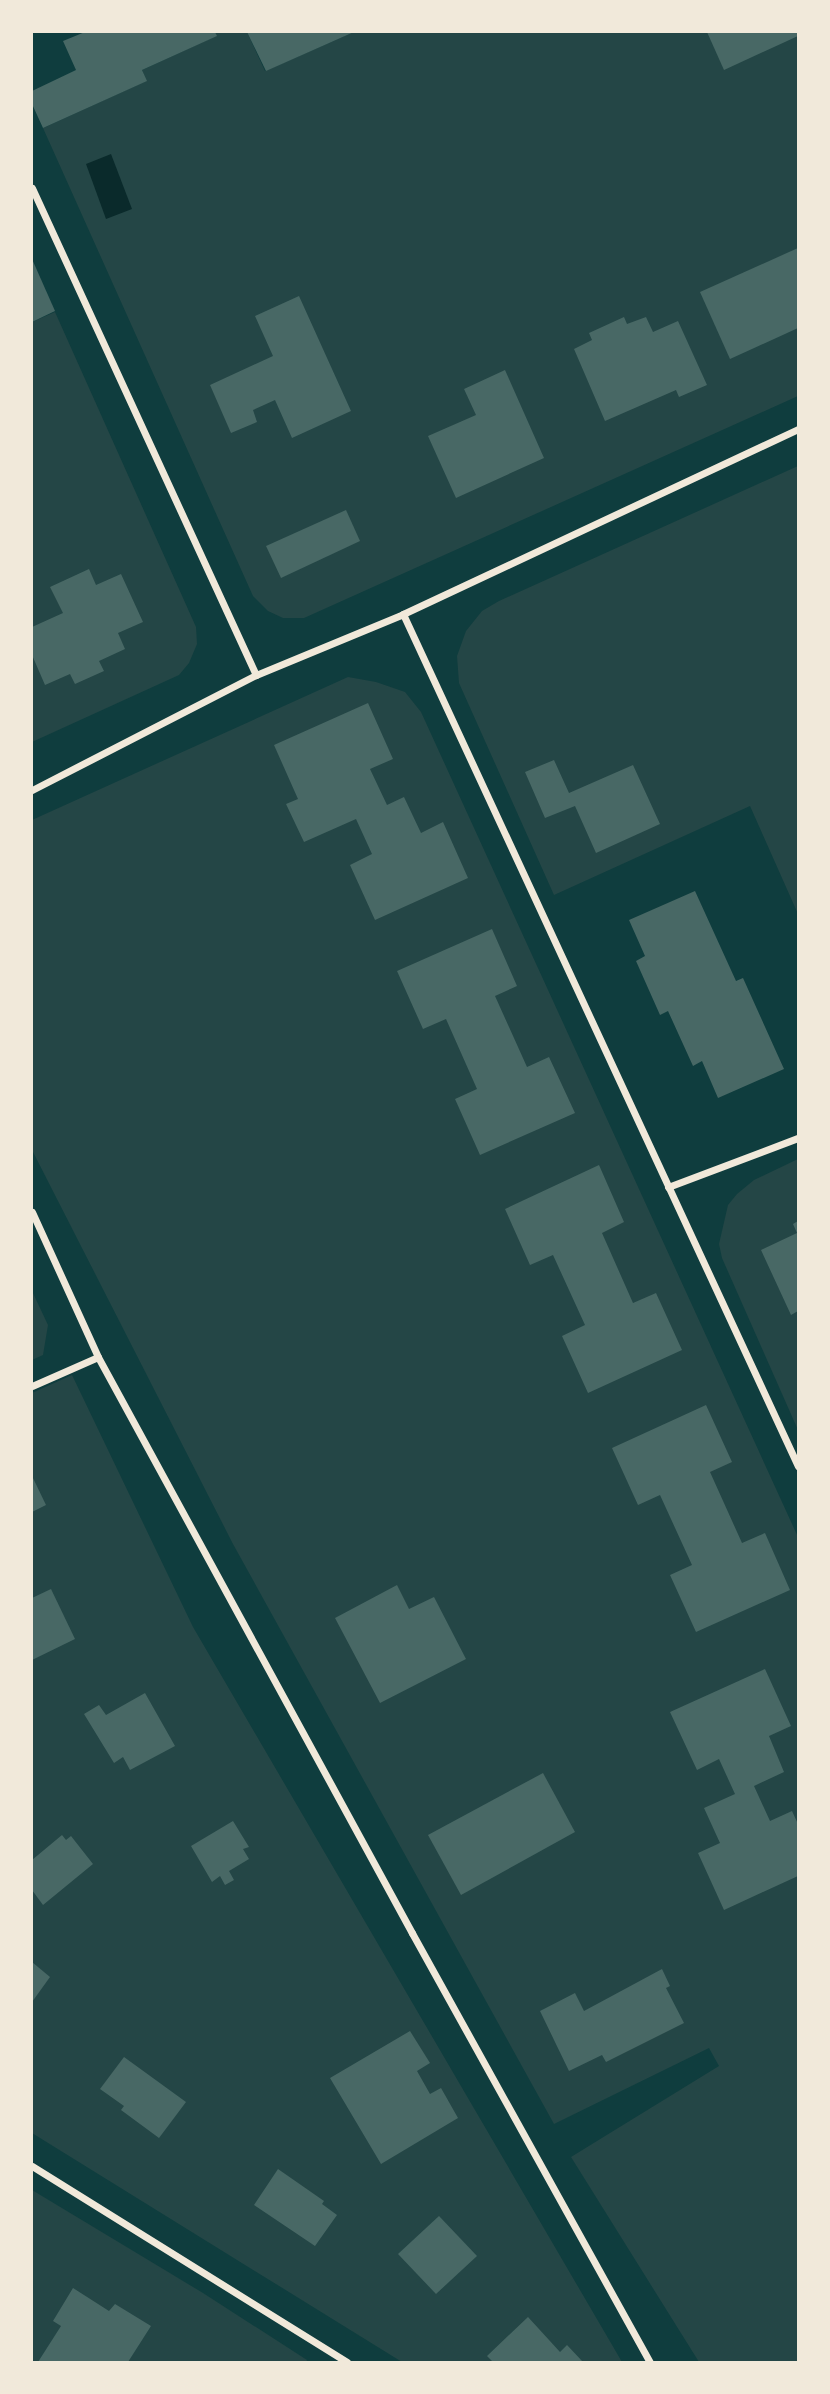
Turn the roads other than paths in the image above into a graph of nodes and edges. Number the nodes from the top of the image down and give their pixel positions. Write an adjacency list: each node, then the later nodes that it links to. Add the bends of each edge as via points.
1 (32, 188): 4 (street)
2 (799, 429): 3 (street)
3 (402, 614): 4 (street); 7 (street)
4 (256, 675): 5 (street)
5 (32, 790)
6 (799, 1138): 7 (street)
7 (668, 1187): 11 (street)
8 (32, 1212): 9 (street)
9 (98, 1357): 10 (street); 14 (street)
10 (32, 1386)
11 (799, 1466)
12 (32, 2166): 13 (street)
13 (347, 2362)
14 (650, 2362)

